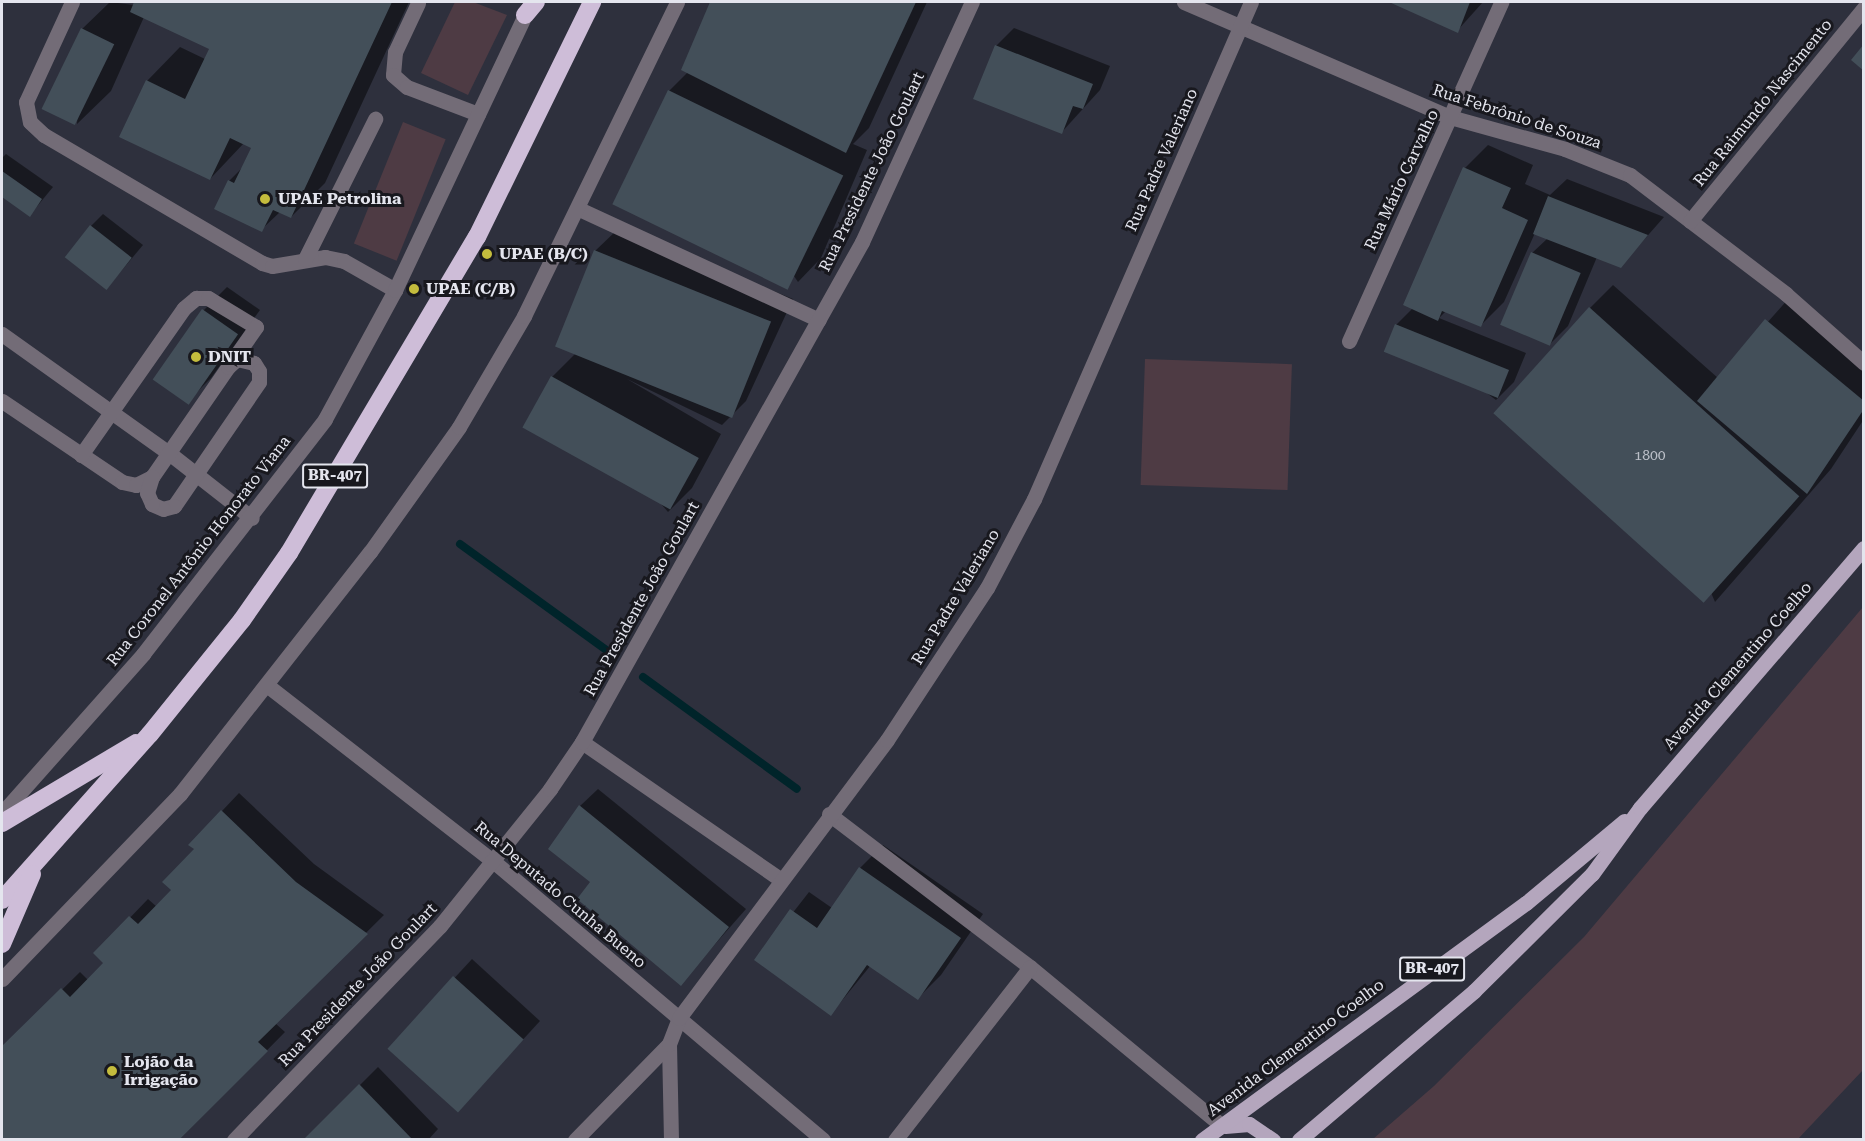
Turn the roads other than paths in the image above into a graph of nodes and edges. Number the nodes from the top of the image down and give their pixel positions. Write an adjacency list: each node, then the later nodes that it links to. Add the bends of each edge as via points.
1 (72, 2): 17 (street, via 29,93 26,113 30,122 44,135 262,263 272,266)
2 (592, 2): 33 (highway, BR-407, via 477,237 289,553 242,620)
3 (677, 2): 15 (street)
4 (972, 2): 19 (street, Rua Presidente João Goulart, via 862,242)
5 (1184, 2): 11 (street, Rua Febrônio de Souza)
6 (1251, 2): 11 (street, Rua Padre Valeriano)
7 (1501, 2): 13 (street, Rua Mário Carvalho)
8 (418, 3): 12 (street, via 395,52 393,75 407,87)
9 (531, 6): 12 (street, Rua Coronel Antônio Honorato Viana)
10 (1863, 8): 16 (street, Rua Raimundo Nascimento)
11 (1240, 28): 13 (street, Rua Febrônio de Souza); 37 (street, Rua Padre Valeriano, via 1034,499 987,588 894,731)
12 (478, 114): 18 (street, Rua Coronel Antônio Honorato Viana)
13 (1450, 117): 16 (street, Rua Febrônio de Souza, via 1565,149 1630,175); 21 (street, Rua Mário Carvalho)
14 (375, 119): 17 (street)
15 (579, 208): 19 (street); 32 (street, via 524,316 459,427)
16 (1690, 222): 22 (street, Rua Febrônio de Souza, via 1786,294)
17 (305, 259): 18 (street, via 325,257 344,261)
18 (396, 290): 30 (street, Rua Coronel Antônio Honorato Viana, via 325,419)
19 (819, 320): 34 (street, Rua Presidente João Goulart)
20 (2, 334): 25 (street)
21 (1348, 341)
22 (1863, 363)
23 (228, 367): 25 (street, via 256,327 215,301 196,298 184,308); 26 (street); 28 (street, via 237,359 249,360 257,367 259,382)
24 (2, 401): 27 (street)
25 (111, 411): 26 (street); 27 (street)
26 (170, 453): 28 (street); 29 (street)
27 (81, 454): 29 (street, via 129,484 146,483)
28 (197, 474): 29 (street, via 178,502 163,508 152,504 147,493); 30 (street)
29 (152, 477)
30 (252, 518): 36 (street, Rua Coronel Antônio Honorato Viana, via 143,654)
31 (1863, 548): 35 (main road, Avenida Clementino Coelho / BR-407)
32 (267, 686): 40 (street, Rua Deputado Cunha Bueno); 45 (street, via 180,794)
33 (150, 734): 38 (highway); 39 (highway, BR-407)
34 (582, 742): 40 (street, Rua Presidente João Goulart); 41 (street)
35 (1640, 808): 48 (main road, Avenida Clementino Coelho / BR-407, via 1526,903); 56 (main road, Avenida Clementino Coelho / BR-407, via 1592,874 1482,983)
36 (2, 813)
37 (829, 814): 41 (street, Rua Padre Valeriano); 44 (street)
38 (2, 823)
39 (38, 861): 42 (highway, BR-407); 43 (highway, BR-407)
40 (493, 861): 46 (street, Rua Deputado Cunha Bueno); 49 (street, Rua Presidente João Goulart, via 440,926)
41 (781, 880): 46 (street, Rua Padre Valeriano)
42 (2, 900)
43 (2, 944)
44 (1030, 967): 48 (street); 53 (street)
45 (2, 979)
46 (679, 1018): 47 (street, Rua Padre Valeriano); 52 (street, Rua Deputado Cunha Bueno)
47 (669, 1044): 50 (street, Rua Padre Valeriano); 51 (street)
48 (1222, 1126): 54 (main road, Avenida Clementino Coelho / BR-407); 55 (main road, via 1249,1124)
49 (234, 1140)
50 (575, 1140)
51 (671, 1140)
52 (823, 1140)
53 (895, 1140)
54 (1202, 1140)
55 (1273, 1140)
56 (1299, 1140)

